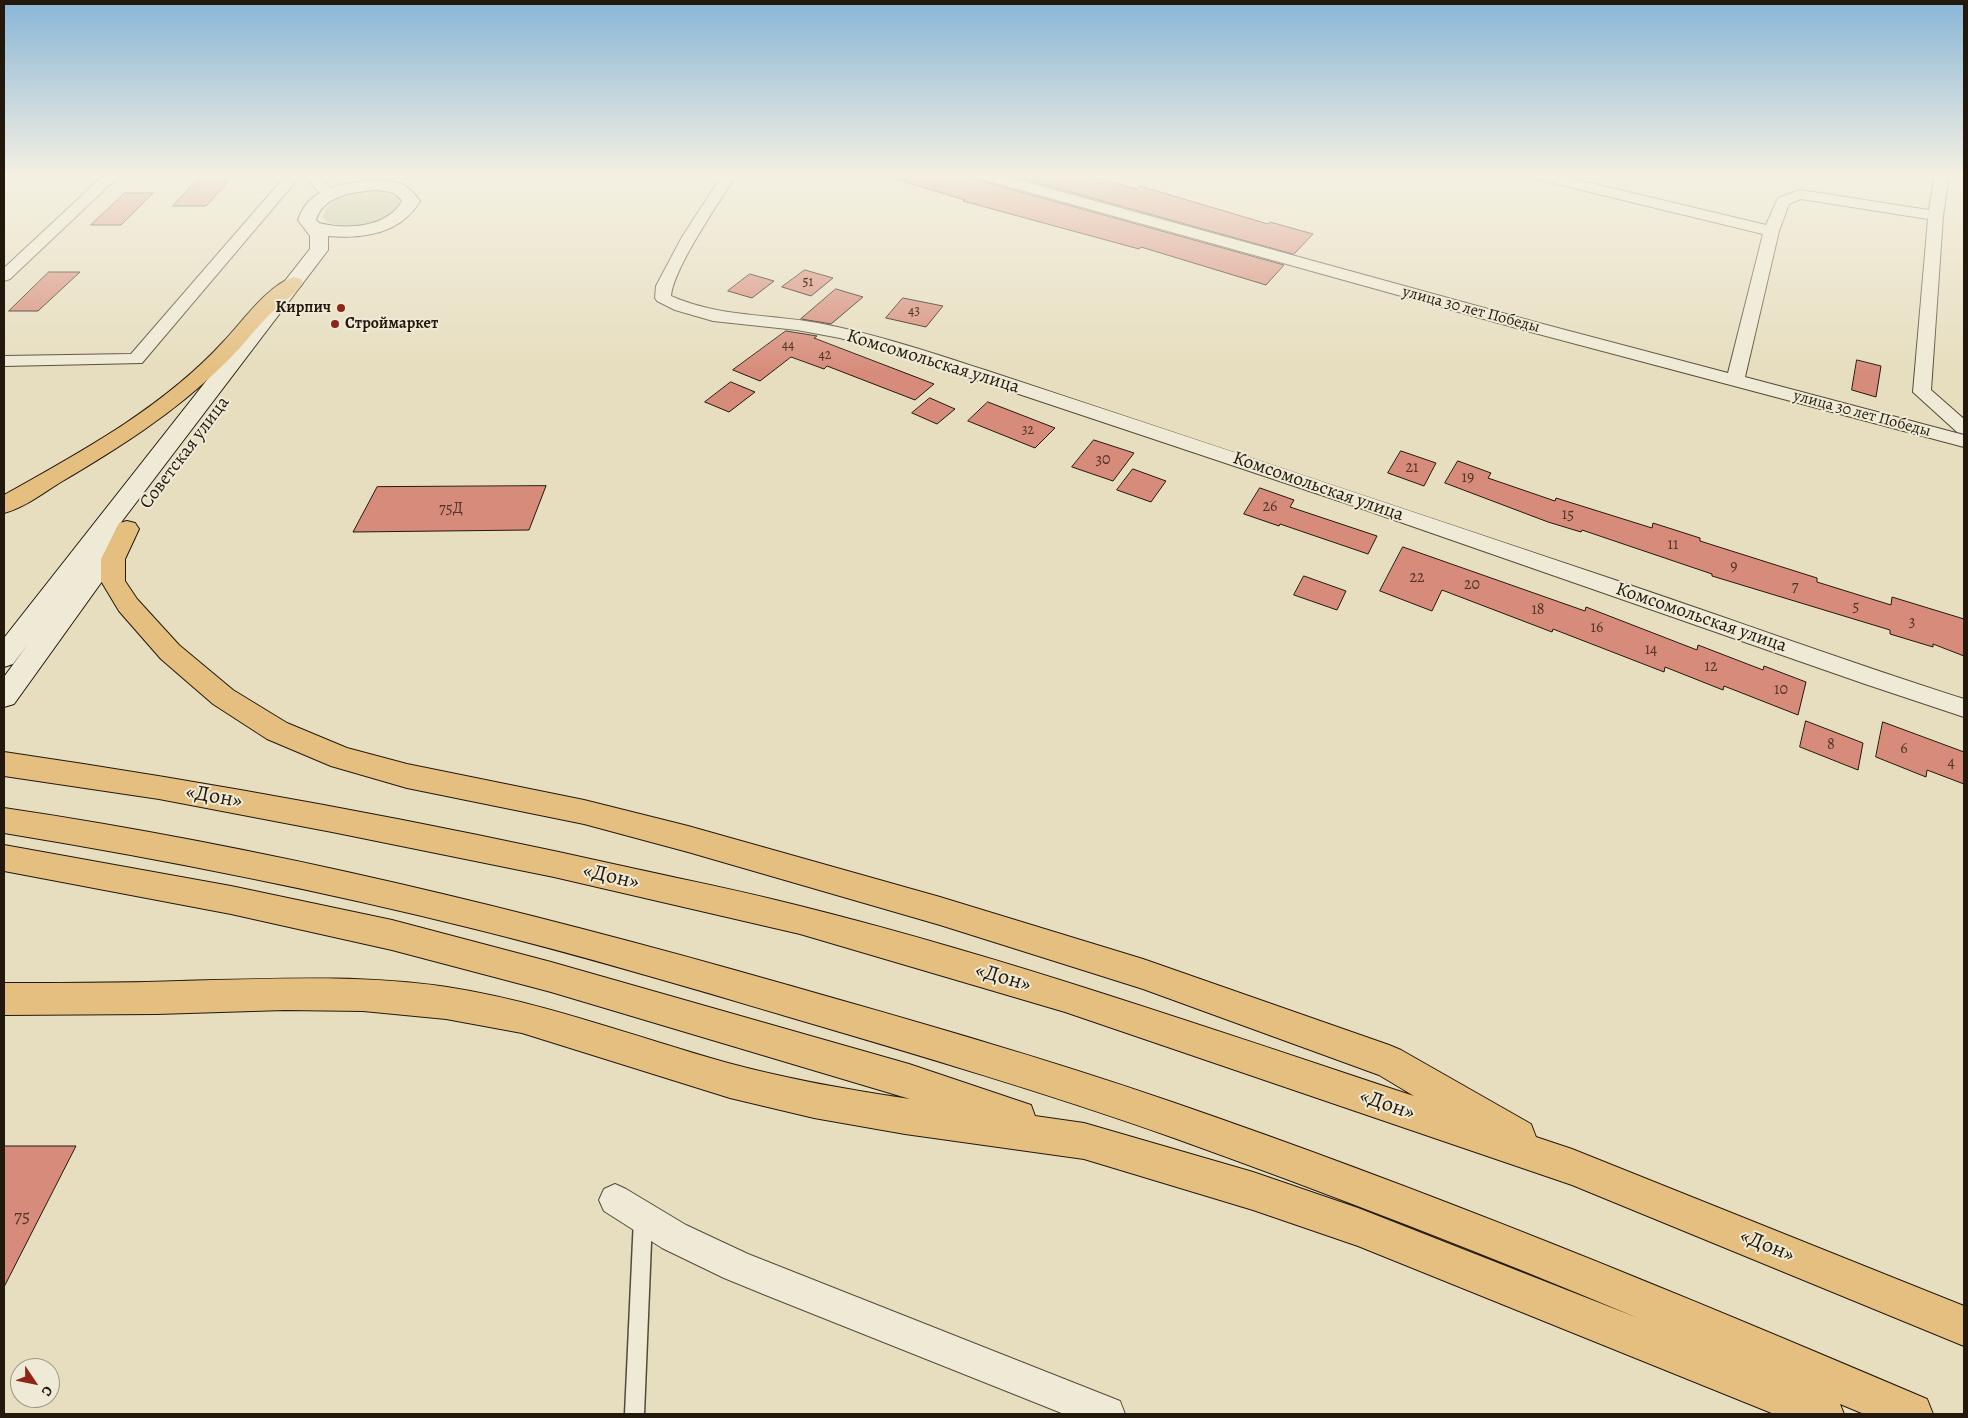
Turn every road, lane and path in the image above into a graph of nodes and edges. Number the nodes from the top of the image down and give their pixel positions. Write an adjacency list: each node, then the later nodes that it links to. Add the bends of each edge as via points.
1 (43, 240): 9 (street)
2 (237, 240): 11 (street, via 136,359)
3 (320, 240): 10 (main road, Советская улица, via 319,250)
4 (351, 240): 16 (main road, Советская улица, via 337,251)
5 (688, 240): 20 (street, Комсомольская улица, via 664,286 663,298 693,312 843,334 940,362)
6 (1221, 240): 12 (street, улица 30 лет Победы)
7 (1769, 240): 12 (street)
8 (1934, 240): 13 (street, via 1922,392)
9 (4, 276)
10 (294, 283): 15 (highway, via 278,294 214,363 182,390 67,470); 17 (main road, Советская улица)
11 (4, 361)
12 (1735, 381): 14 (street, улица 30 лет Победы)
13 (1964, 428)
14 (1964, 441)
15 (4, 505)
16 (127, 529): 17 (main road, Советская улица); 26 (highway, via 113,560 114,581 128,605 170,652 223,697 277,730 341,758 407,776 584,812 688,839 940,911 1143,974 1389,1062)
17 (42, 627): 18 (main road, Советская улица); 19 (main road, Советская улица)
18 (4, 658)
19 (4, 697)
20 (1964, 708)
21 (4, 764): 26 (highway, «Дон», via 159,787 342,821 554,864 800,920 1065,996)
22 (4, 820): 33 (highway, via 195,854 430,904 659,963 976,1054 1336,1179 1732,1336)
23 (4, 858): 25 (highway, via 231,900 392,935 551,977 909,1081)
24 (4, 999): 25 (highway, via 285,994 363,995 446,1003 522,1017 730,1081 804,1098 905,1116)
25 (1084, 1140): 32 (highway, via 1253,1191 1358,1227)
26 (1572, 1167): 29 (highway, «Дон»)
27 (615, 1200): 28 (street)
28 (642, 1218): 30 (lane); 31 (street, via 694,1248 781,1285 978,1360)
29 (1964, 1326)
30 (634, 1414)
31 (1108, 1414)
32 (1823, 1414)
33 (1912, 1414)

